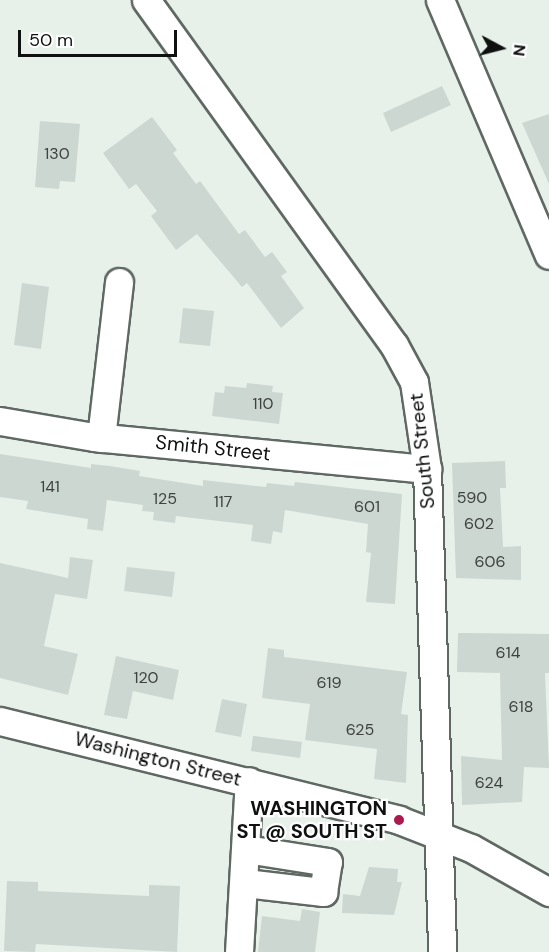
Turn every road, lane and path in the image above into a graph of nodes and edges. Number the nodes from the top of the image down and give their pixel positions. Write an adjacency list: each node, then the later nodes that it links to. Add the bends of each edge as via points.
1 (146, 0): 7 (street, South Street, via 406,363 421,407)
2 (440, 0): 3 (street)
3 (549, 255)
4 (119, 282): 6 (street)
5 (0, 421): 6 (street, Smith Street)
6 (101, 438): 7 (street, Smith Street)
7 (427, 469): 10 (street, South Street)
8 (0, 721): 9 (street, Washington Street)
9 (249, 781): 10 (street, Washington Street, via 399,820); 11 (street)
10 (438, 835): 13 (street, Washington Street, via 489,857); 15 (street, South Street)
11 (246, 849): 12 (street); 12 (street, via 328,862 323,892)
12 (245, 883): 14 (street)
13 (549, 892)
14 (239, 952)
15 (442, 952)

